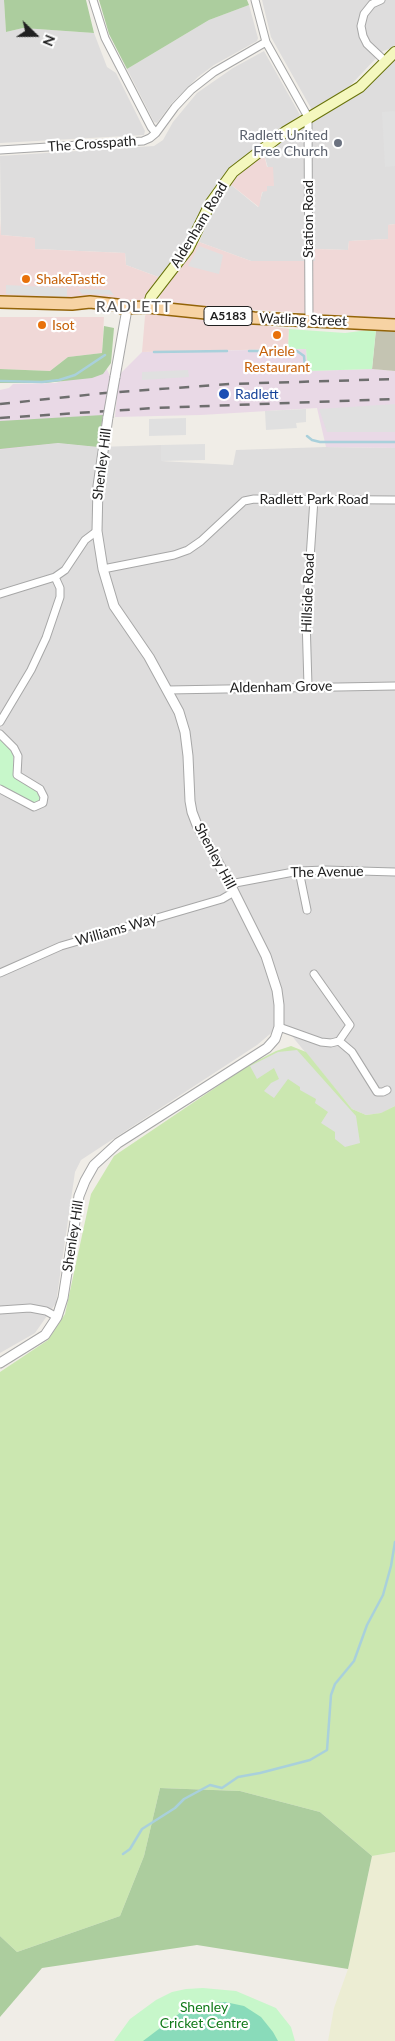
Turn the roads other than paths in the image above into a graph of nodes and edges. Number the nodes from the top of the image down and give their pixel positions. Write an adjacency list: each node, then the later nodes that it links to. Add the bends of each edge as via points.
1 (93, 0): 8 (street, via 106,38)
2 (255, 0): 4 (street)
3 (381, 0): 6 (street, via 372,4 364,14 361,26 367,44)
4 (266, 42): 7 (street); 8 (street, The Crosspath, via 214,72 192,90)
5 (395, 52): 6 (main road, Aldenham Road)
6 (385, 61): 7 (main road, Aldenham Road, via 360,87)
7 (308, 117): 11 (main road, Aldenham Road, via 232,172 210,204 188,250 151,298); 13 (street, Station Road)
8 (156, 134): 9 (street, The Crosspath, via 143,141)
9 (0, 150)
10 (0, 302): 12 (main road, Watling Street / A5183, via 72,304 115,311)
11 (148, 307): 12 (main road, Watling Street / A5183); 13 (main road, Watling Street / A5183)
12 (125, 309): 17 (street, Shenley Hill, bridge, via 98,486)
13 (309, 321): 14 (main road, Watling Street / A5183)
14 (395, 325)
15 (314, 499): 16 (street, Radlett Park Road); 18 (street, Radlett Park Road, via 244,501 201,542 188,550); 21 (street, Hillside Road, via 306,618)
16 (395, 500)
17 (97, 531): 18 (street, Shenley Hill); 19 (street, via 85,540 66,570)
18 (103, 568): 23 (street, Shenley Hill, via 114,606)
19 (54, 577): 20 (street); 24 (street, via 61,593 50,630)
20 (0, 594)
21 (308, 686): 22 (street, Aldenham Grove); 23 (street, Aldenham Grove)
22 (395, 686)
23 (168, 690): 29 (street, Shenley Hill, via 185,732 192,812)
24 (0, 722)
25 (0, 734): 26 (street, via 18,756 17,775 40,789 44,797 42,803 34,807)
26 (0, 789)
27 (299, 871): 28 (street, The Avenue); 29 (street, The Avenue); 30 (street)
28 (395, 872)
29 (232, 888): 31 (street, Williams Way, via 222,899 61,946); 33 (street, Shenley Hill, via 273,975)
30 (307, 910)
31 (0, 973)
32 (314, 974): 34 (street, via 350,1023)
33 (280, 1027): 34 (street, via 321,1042); 37 (street, Shenley Hill, via 267,1048 118,1143 94,1165 79,1196 63,1298)
34 (339, 1041): 35 (street, via 352,1052 376,1092)
35 (387, 1090)
36 (0, 1310): 37 (street, via 30,1308)
37 (57, 1317): 38 (street, via 44,1335)
38 (0, 1363)

